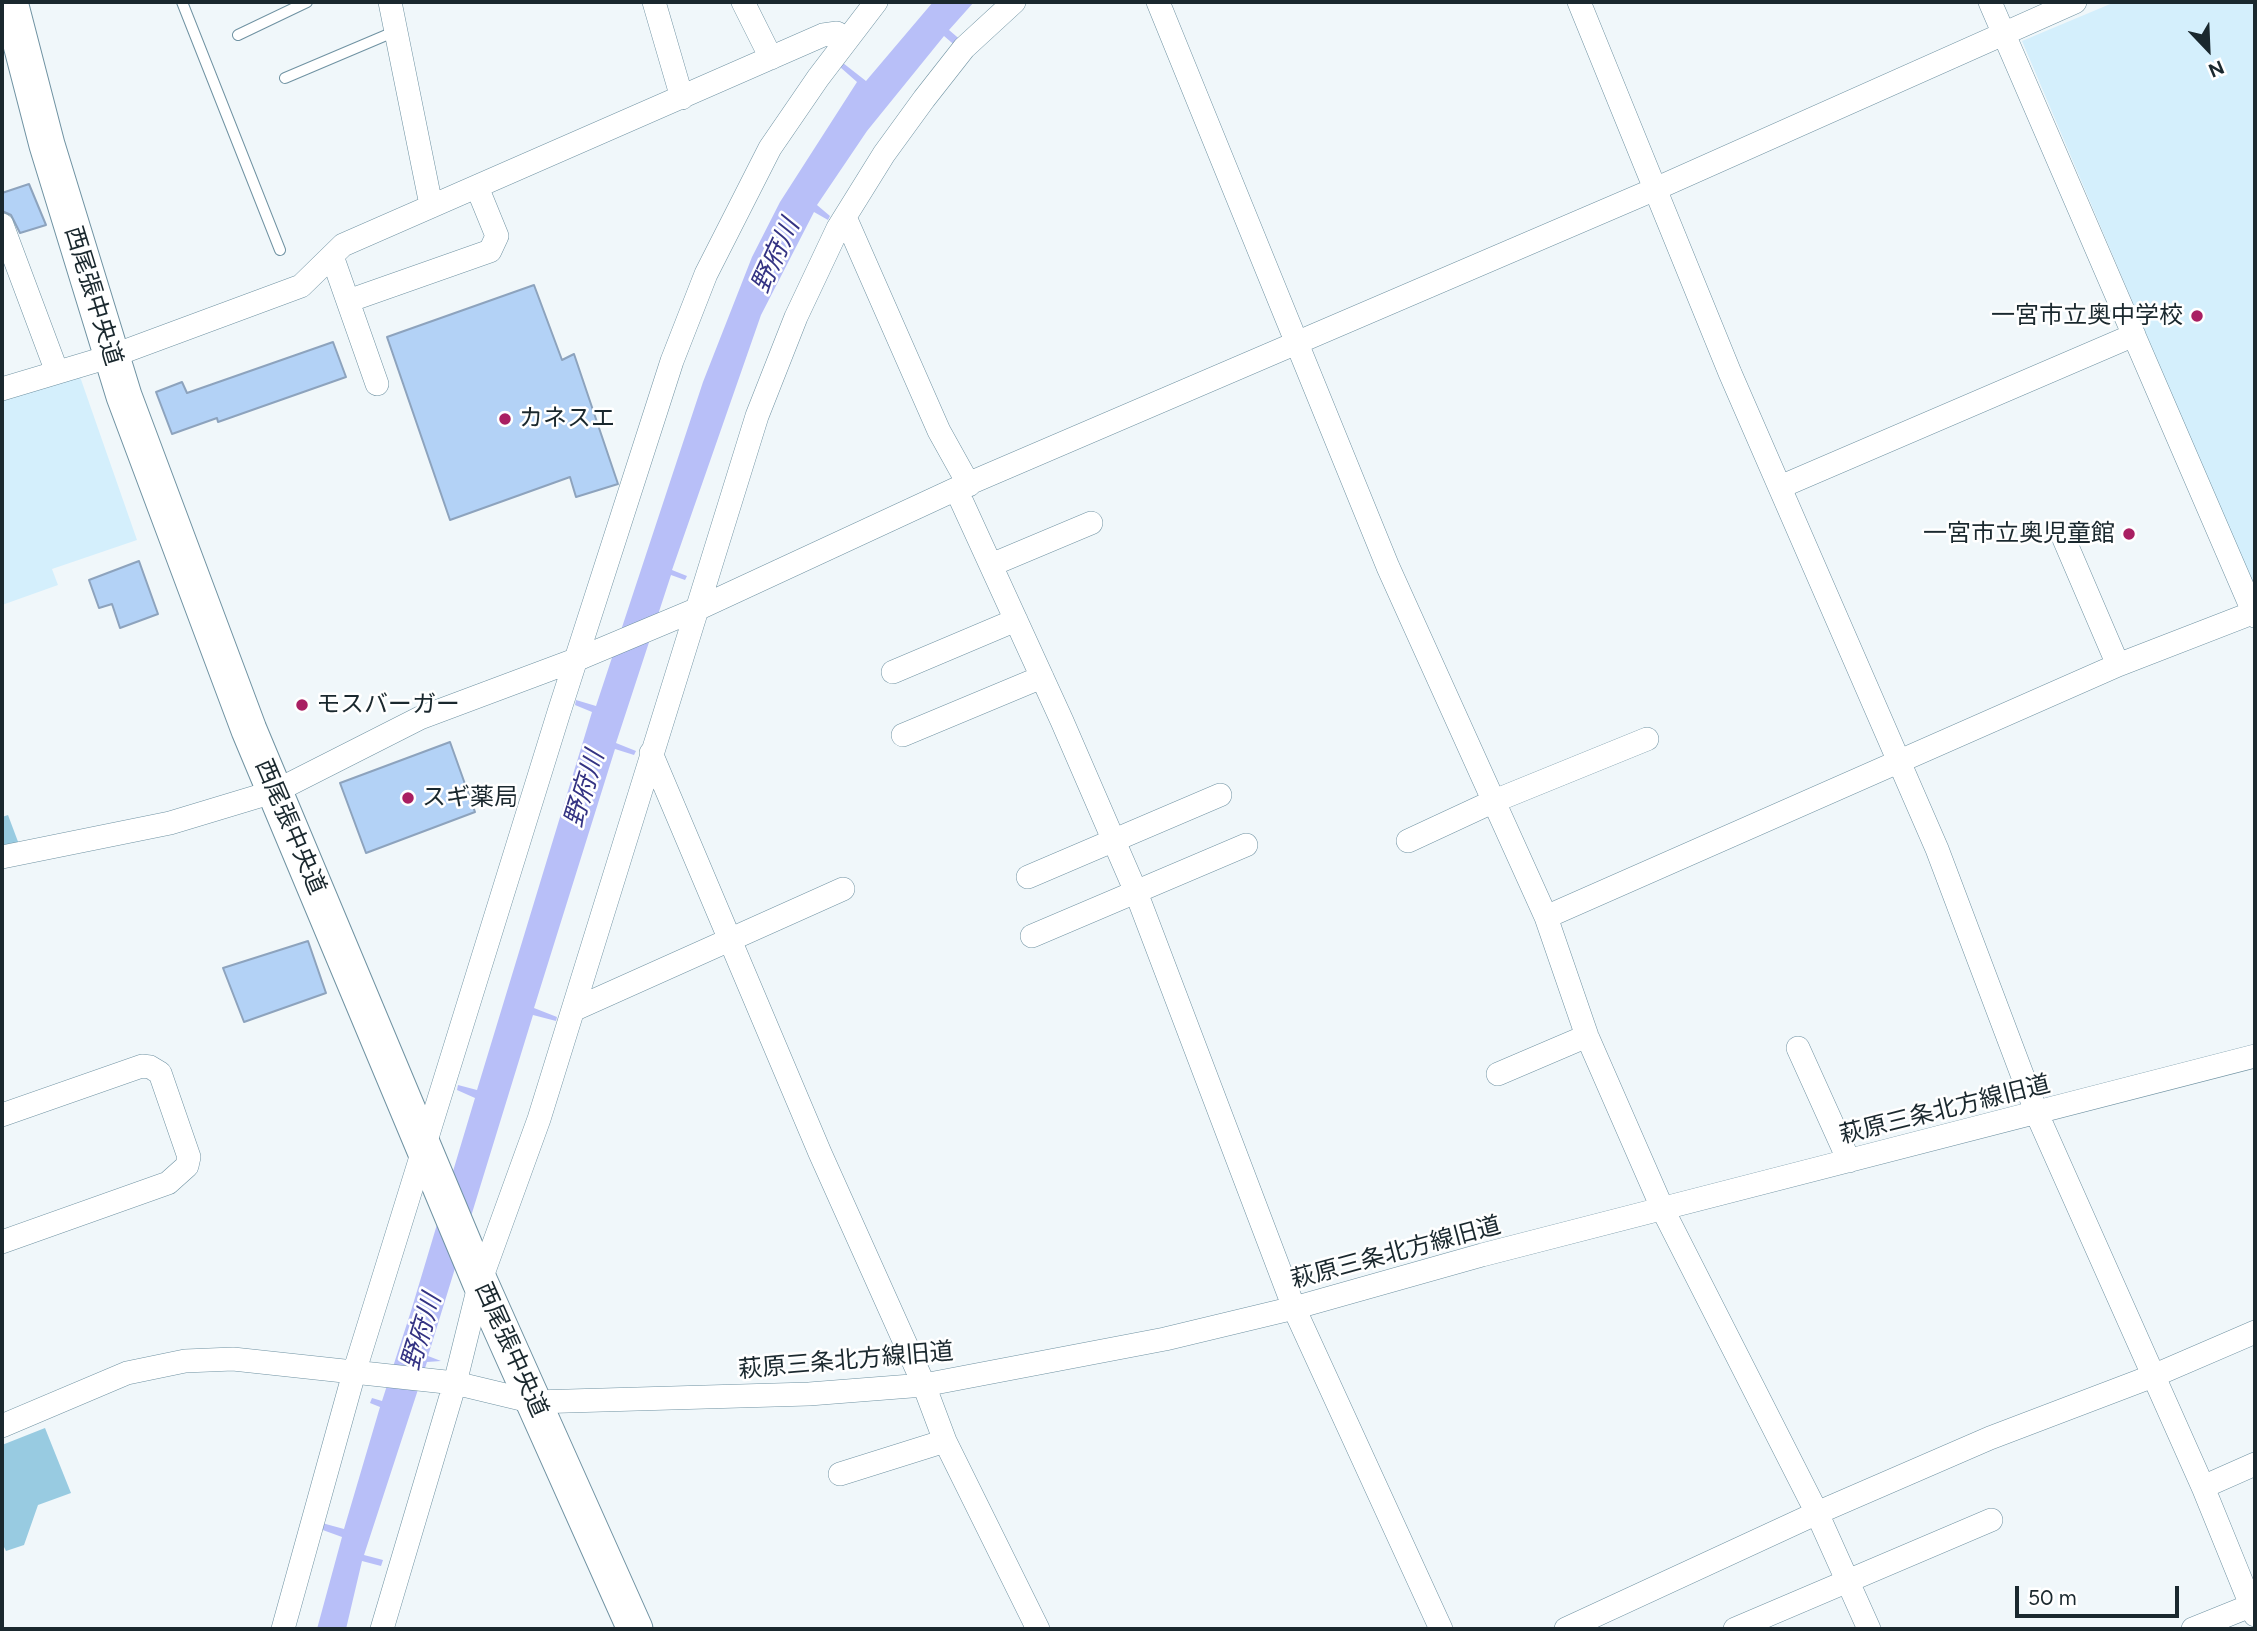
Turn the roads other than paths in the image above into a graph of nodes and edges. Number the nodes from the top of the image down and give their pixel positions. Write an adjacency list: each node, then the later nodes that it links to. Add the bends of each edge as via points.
1 (10, 2): 30 (main road, 西尾張中央道, via 47,145)
2 (182, 2): 25 (lane)
3 (307, 2): 15 (lane)
4 (390, 2): 13 (street)
5 (654, 2): 19 (street)
6 (743, 2): 17 (street)
7 (876, 2): 16 (street)
8 (1014, 2): 23 (street, via 964,48 884,154)
9 (1158, 2): 29 (street)
10 (1578, 2): 21 (street)
11 (1990, 2): 14 (street)
12 (2075, 2): 14 (street)
13 (396, 31): 18 (lane); 22 (street)
14 (2002, 34): 21 (street); 28 (street)
15 (238, 35)
16 (847, 39): 17 (street, via 837,33 823,35); 42 (street, via 770,148 706,274 652,421)
17 (771, 58): 19 (street)
18 (285, 78)
19 (682, 98): 20 (street)
20 (477, 187): 22 (street); 27 (street, via 497,236 490,251)
21 (1653, 190): 29 (street); 35 (street)
22 (430, 205): 26 (street, via 342,245)
23 (845, 217): 34 (street); 39 (street, via 796,317)
24 (2, 225): 31 (street)
25 (280, 250)
26 (332, 256): 27 (street); 30 (street, via 300,286)
27 (348, 301): 32 (street)
28 (2134, 335): 35 (street); 40 (street)
29 (1299, 344): 34 (street); 52 (street, via 1388,567)
30 (112, 356): 31 (street); 50 (main road, 西尾張中央道, via 244,717)
31 (57, 372): 33 (street)
32 (377, 384)
33 (2, 389)
34 (962, 487): 38 (street); 39 (street)
35 (1780, 487): 49 (street)
36 (1091, 523): 38 (street)
37 (2064, 538): 43 (street)
38 (991, 565): 41 (street)
39 (690, 612): 42 (street); 48 (street)
40 (2255, 613): 43 (street)
41 (1016, 620): 44 (street); 45 (street)
42 (579, 659): 50 (street, via 421,718); 70 (street)
43 (2118, 665): 49 (street)
44 (892, 673)
45 (1042, 677): 46 (street); 53 (street)
46 (904, 735)
47 (1647, 739): 52 (street)
48 (651, 753): 62 (street); 63 (street)
49 (1898, 763): 60 (street); 68 (street, via 1937,849)
50 (276, 791): 56 (street, via 170,823); 70 (main road, 西尾張中央道)
51 (1220, 795): 53 (street)
52 (1492, 802): 54 (street); 60 (street)
53 (1114, 840): 57 (street); 59 (street)
54 (1408, 841)
55 (1246, 845): 59 (street)
56 (2, 857)
57 (1028, 877)
58 (843, 889): 62 (street)
59 (1136, 892): 61 (street); 75 (street)
60 (1546, 918): 64 (street)
61 (1032, 936)
62 (731, 939): 63 (street); 80 (street)
63 (573, 1010): 74 (street)
64 (1587, 1036): 67 (street); 72 (street)
65 (1798, 1048): 71 (street)
66 (2255, 1056): 68 (street, 萩原三条北方線旧道)
67 (1498, 1074)
68 (2037, 1114): 71 (street, 萩原三条北方線旧道); 78 (street)
69 (2, 1115): 73 (street, via 150,1067 160,1073 189,1157 187,1166 168,1183)
70 (425, 1150): 74 (main road, 西尾張中央道); 77 (street)
71 (1849, 1161): 72 (street, 萩原三条北方線旧道)
72 (1662, 1210): 75 (street, 萩原三条北方線旧道); 87 (street)
73 (2, 1242)
74 (480, 1282): 79 (street); 81 (main road, 西尾張中央道)
75 (1294, 1308): 80 (street, 萩原三条北方線旧道, via 1165,1339); 95 (street)
76 (2255, 1332): 78 (street)
77 (358, 1374): 79 (street, 萩原三条北方線旧道); 82 (street, 萩原三条北方線旧道, via 233,1359 185,1361 127,1373); 91 (street)
78 (2153, 1376): 86 (street); 87 (street, via 1990,1438)
79 (452, 1383): 81 (street, 萩原三条北方線旧道); 92 (street)
80 (924, 1385): 81 (street, 萩原三条北方線旧道, via 809,1394); 83 (street)
81 (534, 1402): 93 (main road, 西尾張中央道)
82 (2, 1426)
83 (945, 1441): 85 (street); 94 (street)
84 (2255, 1464): 86 (street)
85 (840, 1474)
86 (2203, 1487): 90 (street)
87 (1817, 1513): 89 (street); 96 (street)
88 (1991, 1520): 89 (street)
89 (1847, 1581): 97 (street); 98 (street)
90 (2254, 1608): 99 (street)
91 (283, 1629)
92 (382, 1629)
93 (635, 1629)
94 (1038, 1629)
95 (1441, 1629)
96 (1566, 1629)
97 (1735, 1629)
98 (1869, 1629)
99 (2193, 1629)

